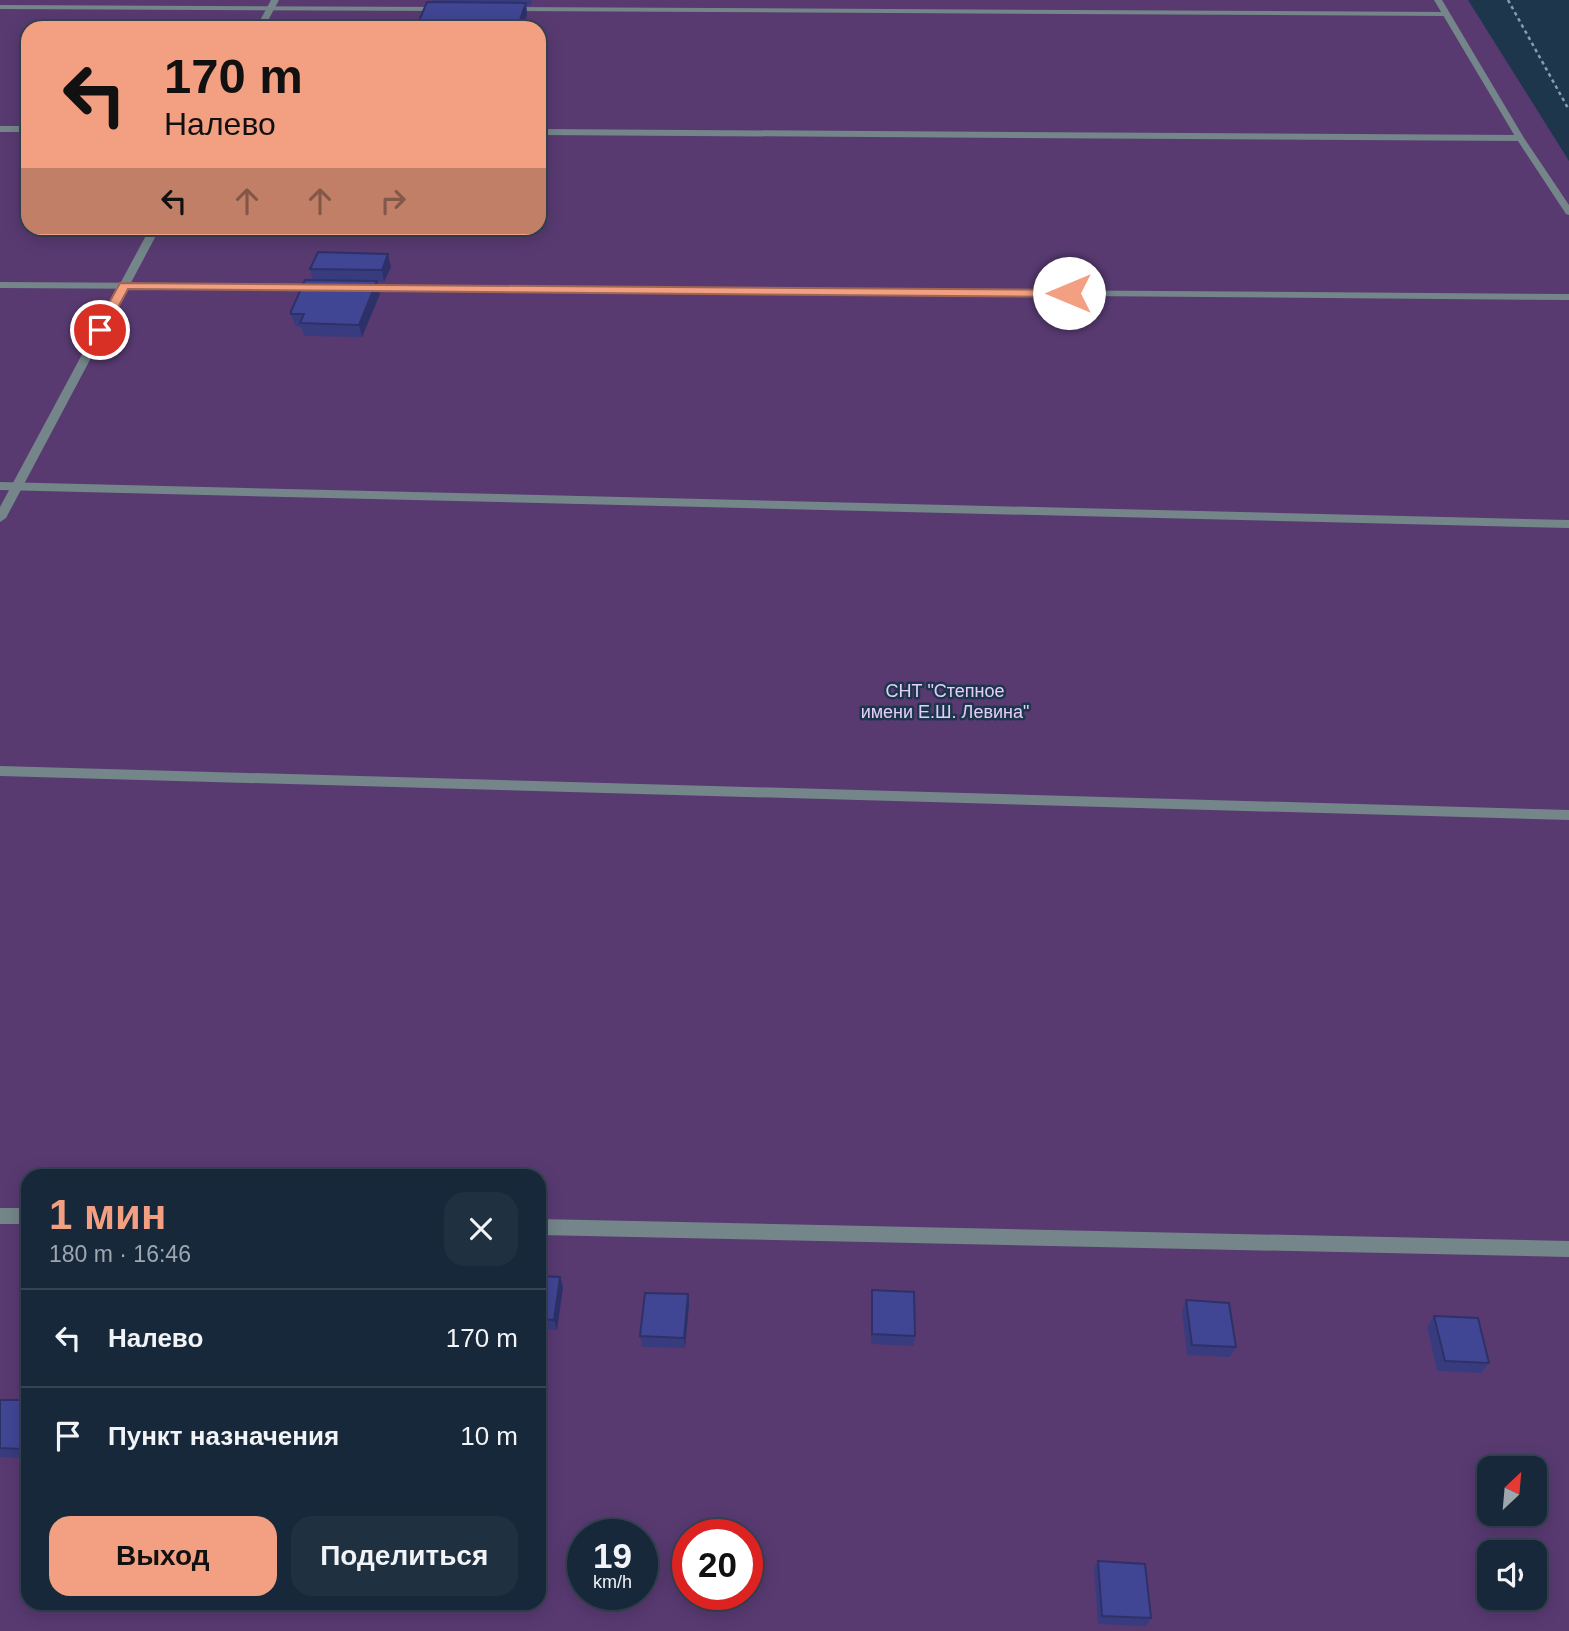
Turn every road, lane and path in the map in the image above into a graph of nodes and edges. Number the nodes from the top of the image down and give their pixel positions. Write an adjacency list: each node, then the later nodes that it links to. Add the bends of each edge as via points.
1 (1438, 0): 7 (street)
2 (1508, 0): 9 (path)
3 (273, 4): 4 (street); 5 (street); 8 (street)
4 (0, 7)
5 (453, 9)
6 (495, 9): 7 (street)
7 (1446, 14): 13 (street)
8 (264, 21)
9 (1569, 110)
10 (0, 129): 11 (street)
11 (21, 129)
12 (546, 132): 13 (street)
13 (1520, 138): 14 (street)
14 (1569, 212)
15 (151, 235): 17 (street)
16 (0, 285): 17 (street)
17 (124, 286): 18 (street); 22 (street)
18 (332, 287)
19 (346, 288): 20 (street)
20 (1569, 297)
21 (0, 486): 22 (street)
22 (18, 486): 23 (street); 24 (street)
23 (0, 518)
24 (1569, 524)
25 (0, 771): 26 (street)
26 (1569, 814)
27 (0, 1216): 28 (street)
28 (21, 1216)
29 (546, 1227): 30 (street)
30 (1569, 1249)

